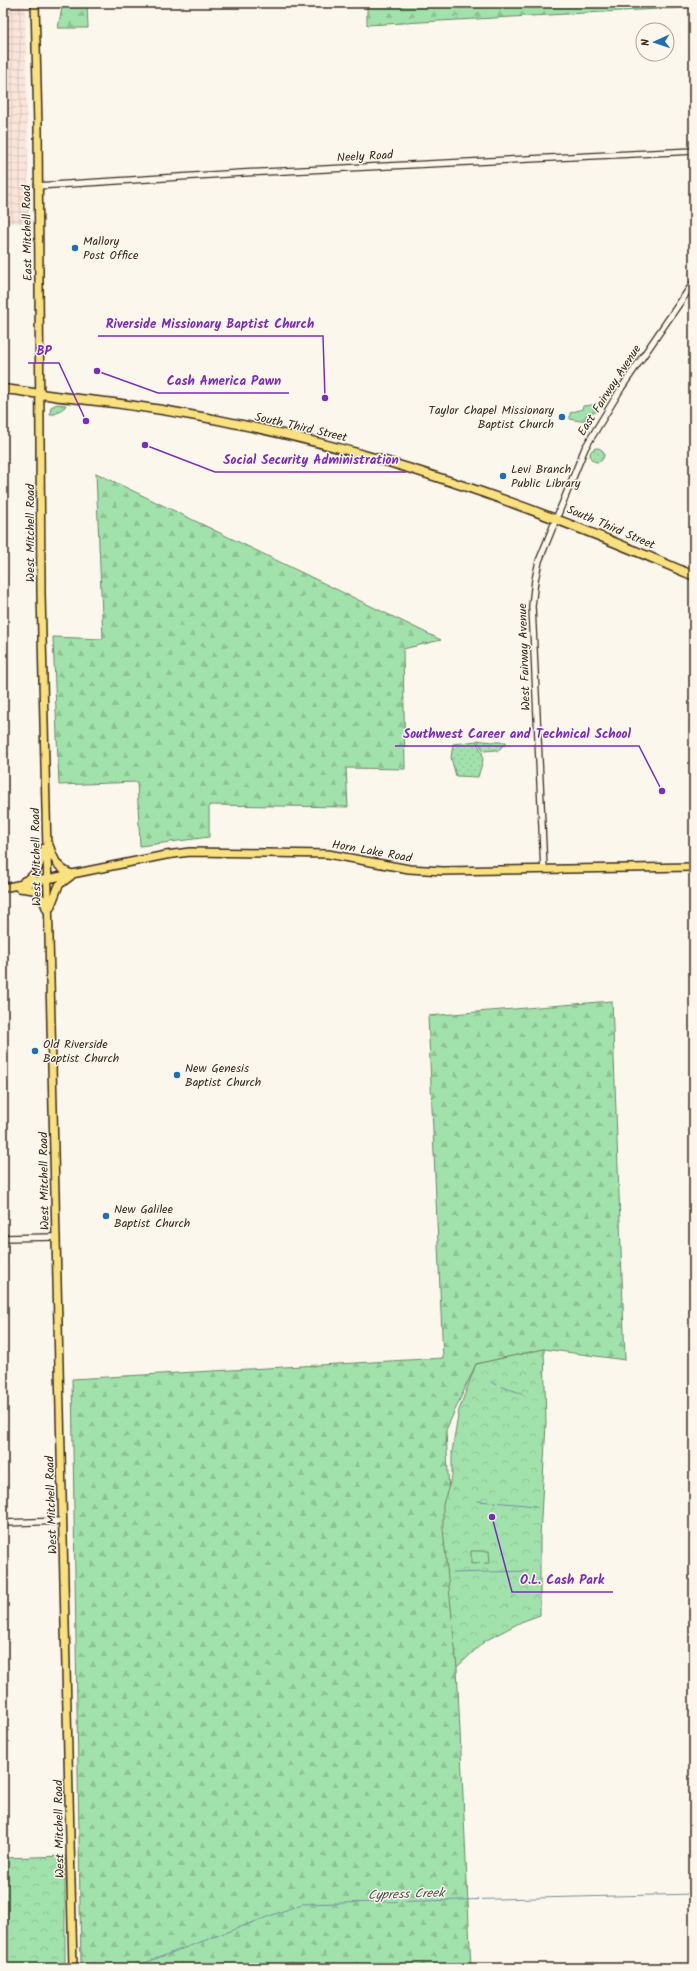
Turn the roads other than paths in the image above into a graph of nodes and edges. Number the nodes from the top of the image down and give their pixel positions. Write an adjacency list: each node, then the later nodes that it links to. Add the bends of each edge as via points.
1 (35, 3): 3 (main road, East Mitchell Road)
2 (694, 151): 3 (street, Neely Road, via 242,173)
3 (37, 186): 6 (main road, East Mitchell Road)
4 (694, 282): 7 (street, East Fairway Avenue, via 622,387 591,439 580,458)
5 (3, 389): 6 (highway, South Third Street)
6 (40, 394): 7 (highway, South Third Street, via 183,414 302,439 421,471); 9 (main road, West Mitchell Road)
7 (556, 518): 8 (highway, South Third Street); 11 (street, West Fairway Avenue, via 539,562 532,606)
8 (694, 576)
9 (47, 840): 12 (main road, via 56,863 65,872); 13 (main road, West Mitchell Road); 14 (main road, via 38,871 31,878)
10 (694, 867): 11 (main road, Horn Lake Road)
11 (544, 870): 12 (main road, Horn Lake Road, via 432,871 328,854 190,852)
12 (72, 874): 13 (main road, Horn Lake Road); 15 (main road, via 57,887)
13 (48, 879): 14 (main road, Horn Lake Road); 15 (main road, West Mitchell Road)
14 (7, 888): 15 (main road, via 34,890 43,900)
15 (49, 914): 16 (main road, West Mitchell Road)
16 (56, 1237): 17 (street); 18 (main road, West Mitchell Road)
17 (3, 1238)
18 (63, 1521): 19 (street); 20 (main road, West Mitchell Road)
19 (3, 1523)
20 (73, 1968)

